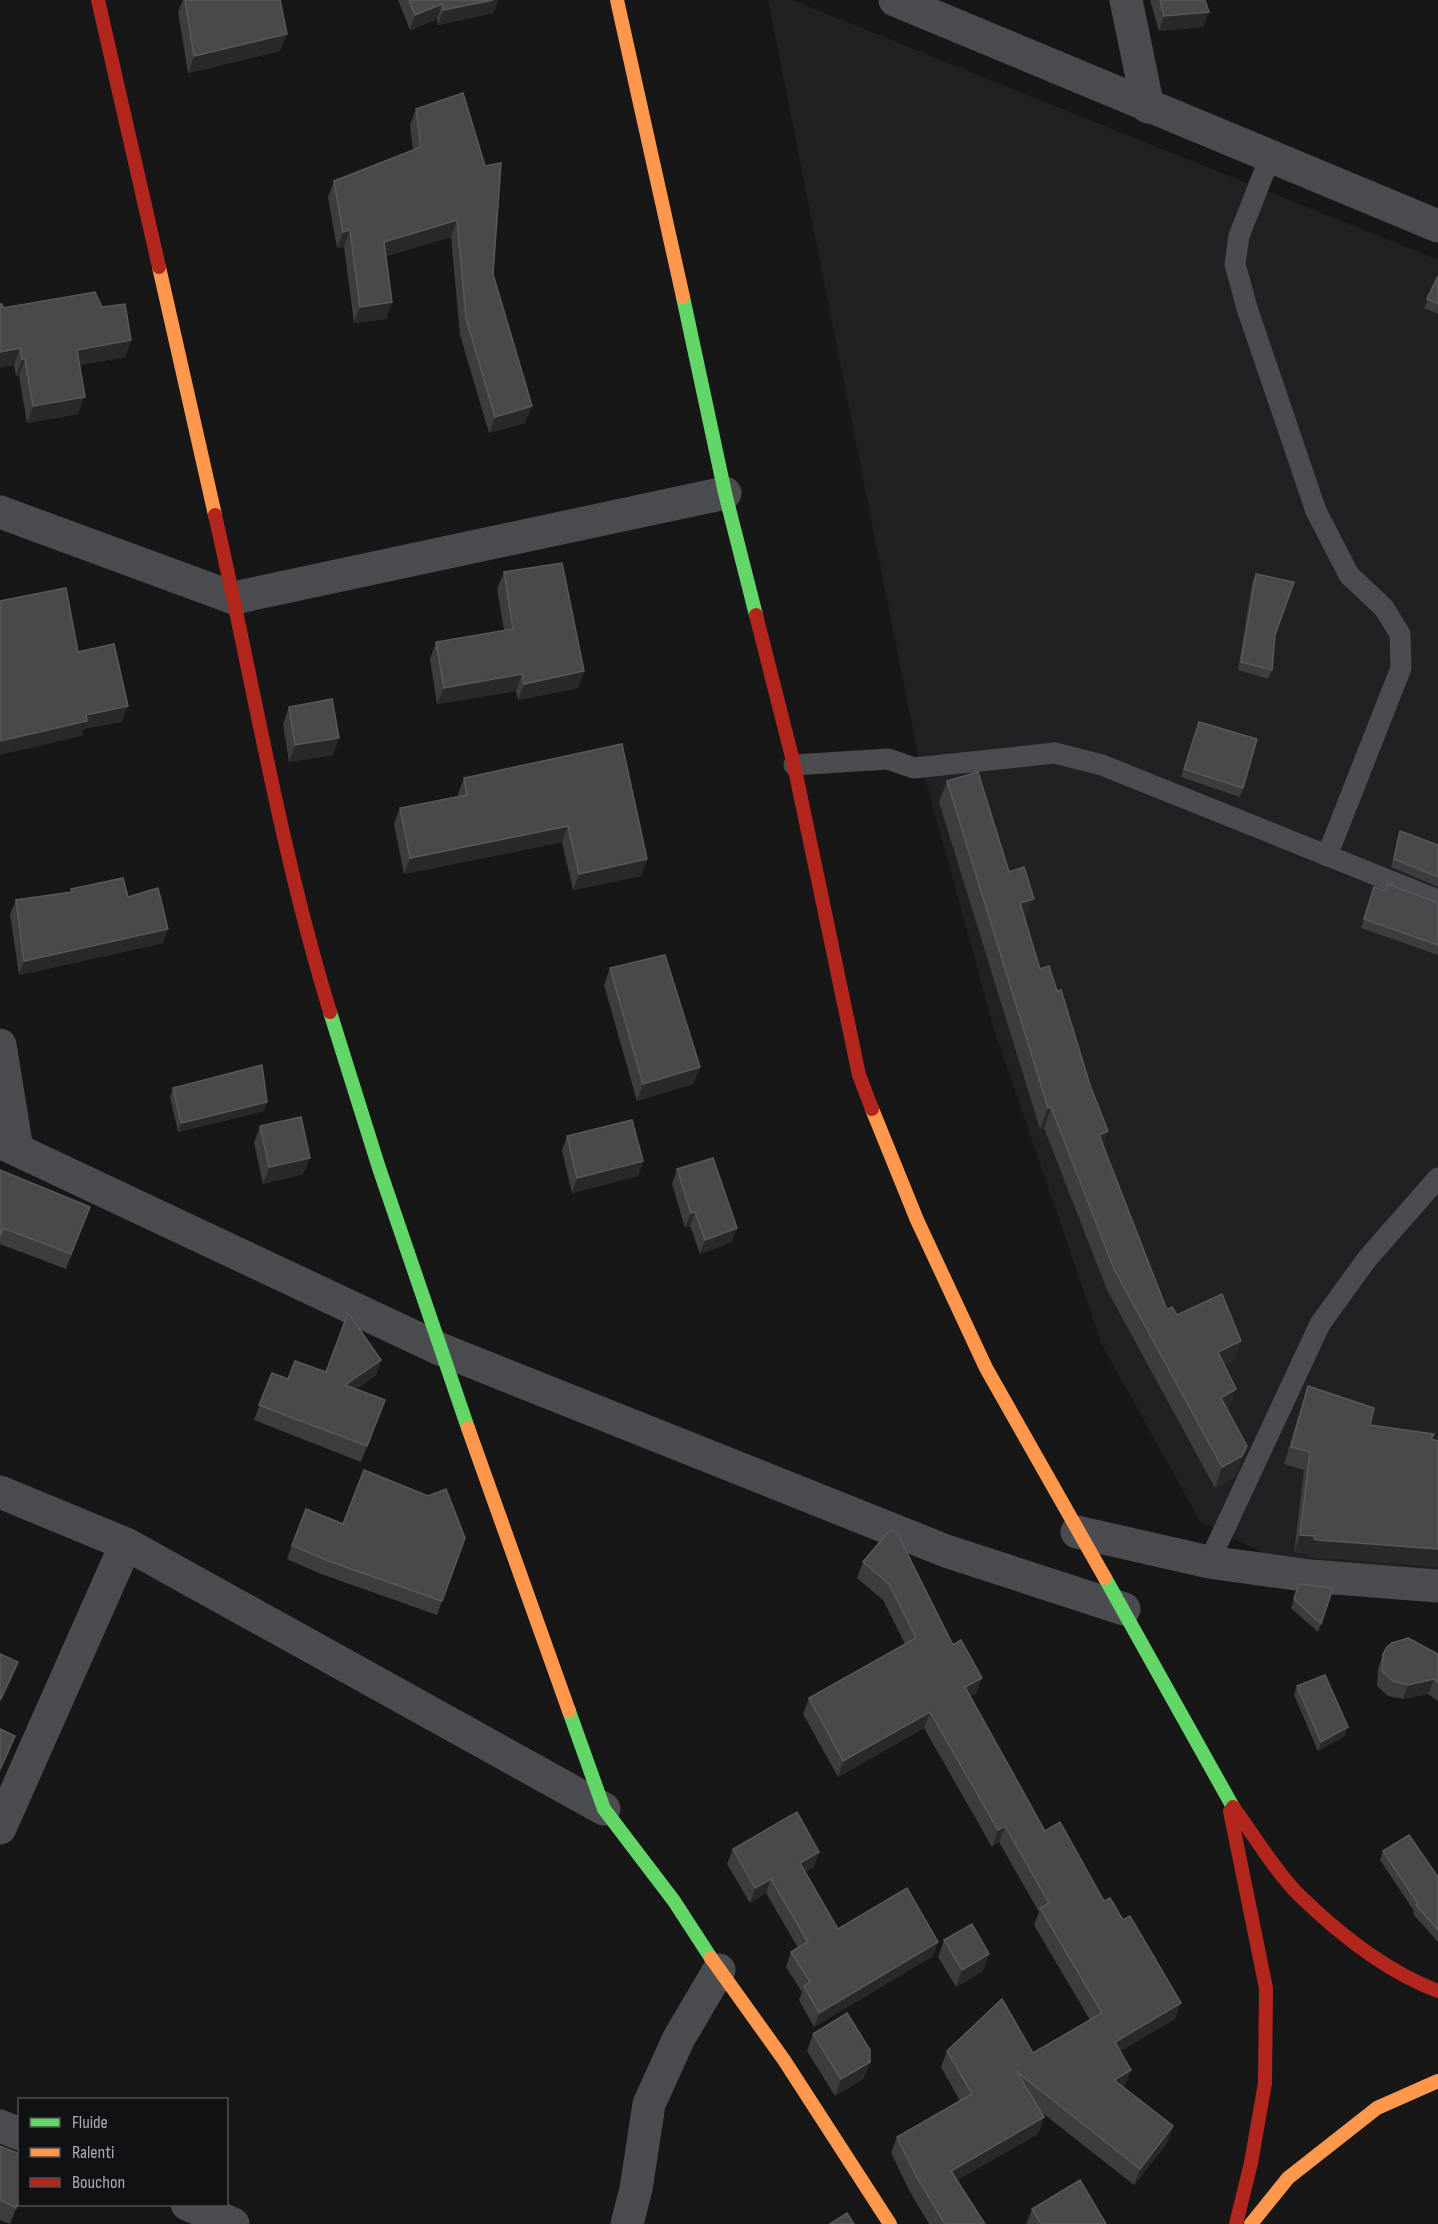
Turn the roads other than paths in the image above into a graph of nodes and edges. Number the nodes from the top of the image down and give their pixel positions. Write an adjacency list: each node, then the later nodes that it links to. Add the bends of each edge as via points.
1 (98, 0): 10 (street)
2 (617, 0): 8 (street)
3 (896, 0): 5 (street)
4 (1126, 0): 5 (street)
5 (1149, 107): 6 (street)
6 (1270, 157): 7 (street); 12 (lane, via 1239,237 1235,264 1316,511 1349,575 1384,608 1400,634 1401,668)
7 (1438, 226)
8 (725, 493): 10 (street); 11 (street)
9 (0, 512): 10 (street)
10 (234, 598): 17 (street, via 273,798 304,927)
11 (794, 765): 12 (lane, via 888,759 914,768 1062,754 1102,765); 19 (street, via 859,1075 954,1305)
12 (1327, 856): 13 (lane)
13 (1438, 900)
14 (0, 1045): 15 (street)
15 (9, 1145): 17 (street)
16 (1438, 1178): 21 (lane, via 1367,1259 1320,1324)
17 (440, 1349): 23 (street, via 946,1551); 25 (street)
18 (0, 1492): 20 (street)
19 (1077, 1532): 21 (street); 23 (street)
20 (126, 1544): 25 (street); 26 (street)
21 (1209, 1562): 22 (street, via 1310,1576)
22 (1438, 1586)
23 (1124, 1609): 24 (street)
24 (1228, 1800): 28 (street, via 1298,1894 1347,1936 1409,1980); 36 (street, via 1266,1988 1265,2083)
25 (604, 1809): 27 (street, via 675,1900)
26 (0, 1828)
27 (719, 1970): 34 (street, via 679,2038 649,2104); 35 (street, via 784,2060)
28 (1438, 1991)
29 (1438, 2081): 37 (street, via 1377,2108 1288,2178)
30 (0, 2126): 31 (street)
31 (18, 2133)
32 (189, 2206): 33 (street)
33 (233, 2224)
34 (627, 2224)
35 (890, 2224)
36 (1236, 2224)
37 (1251, 2224)

